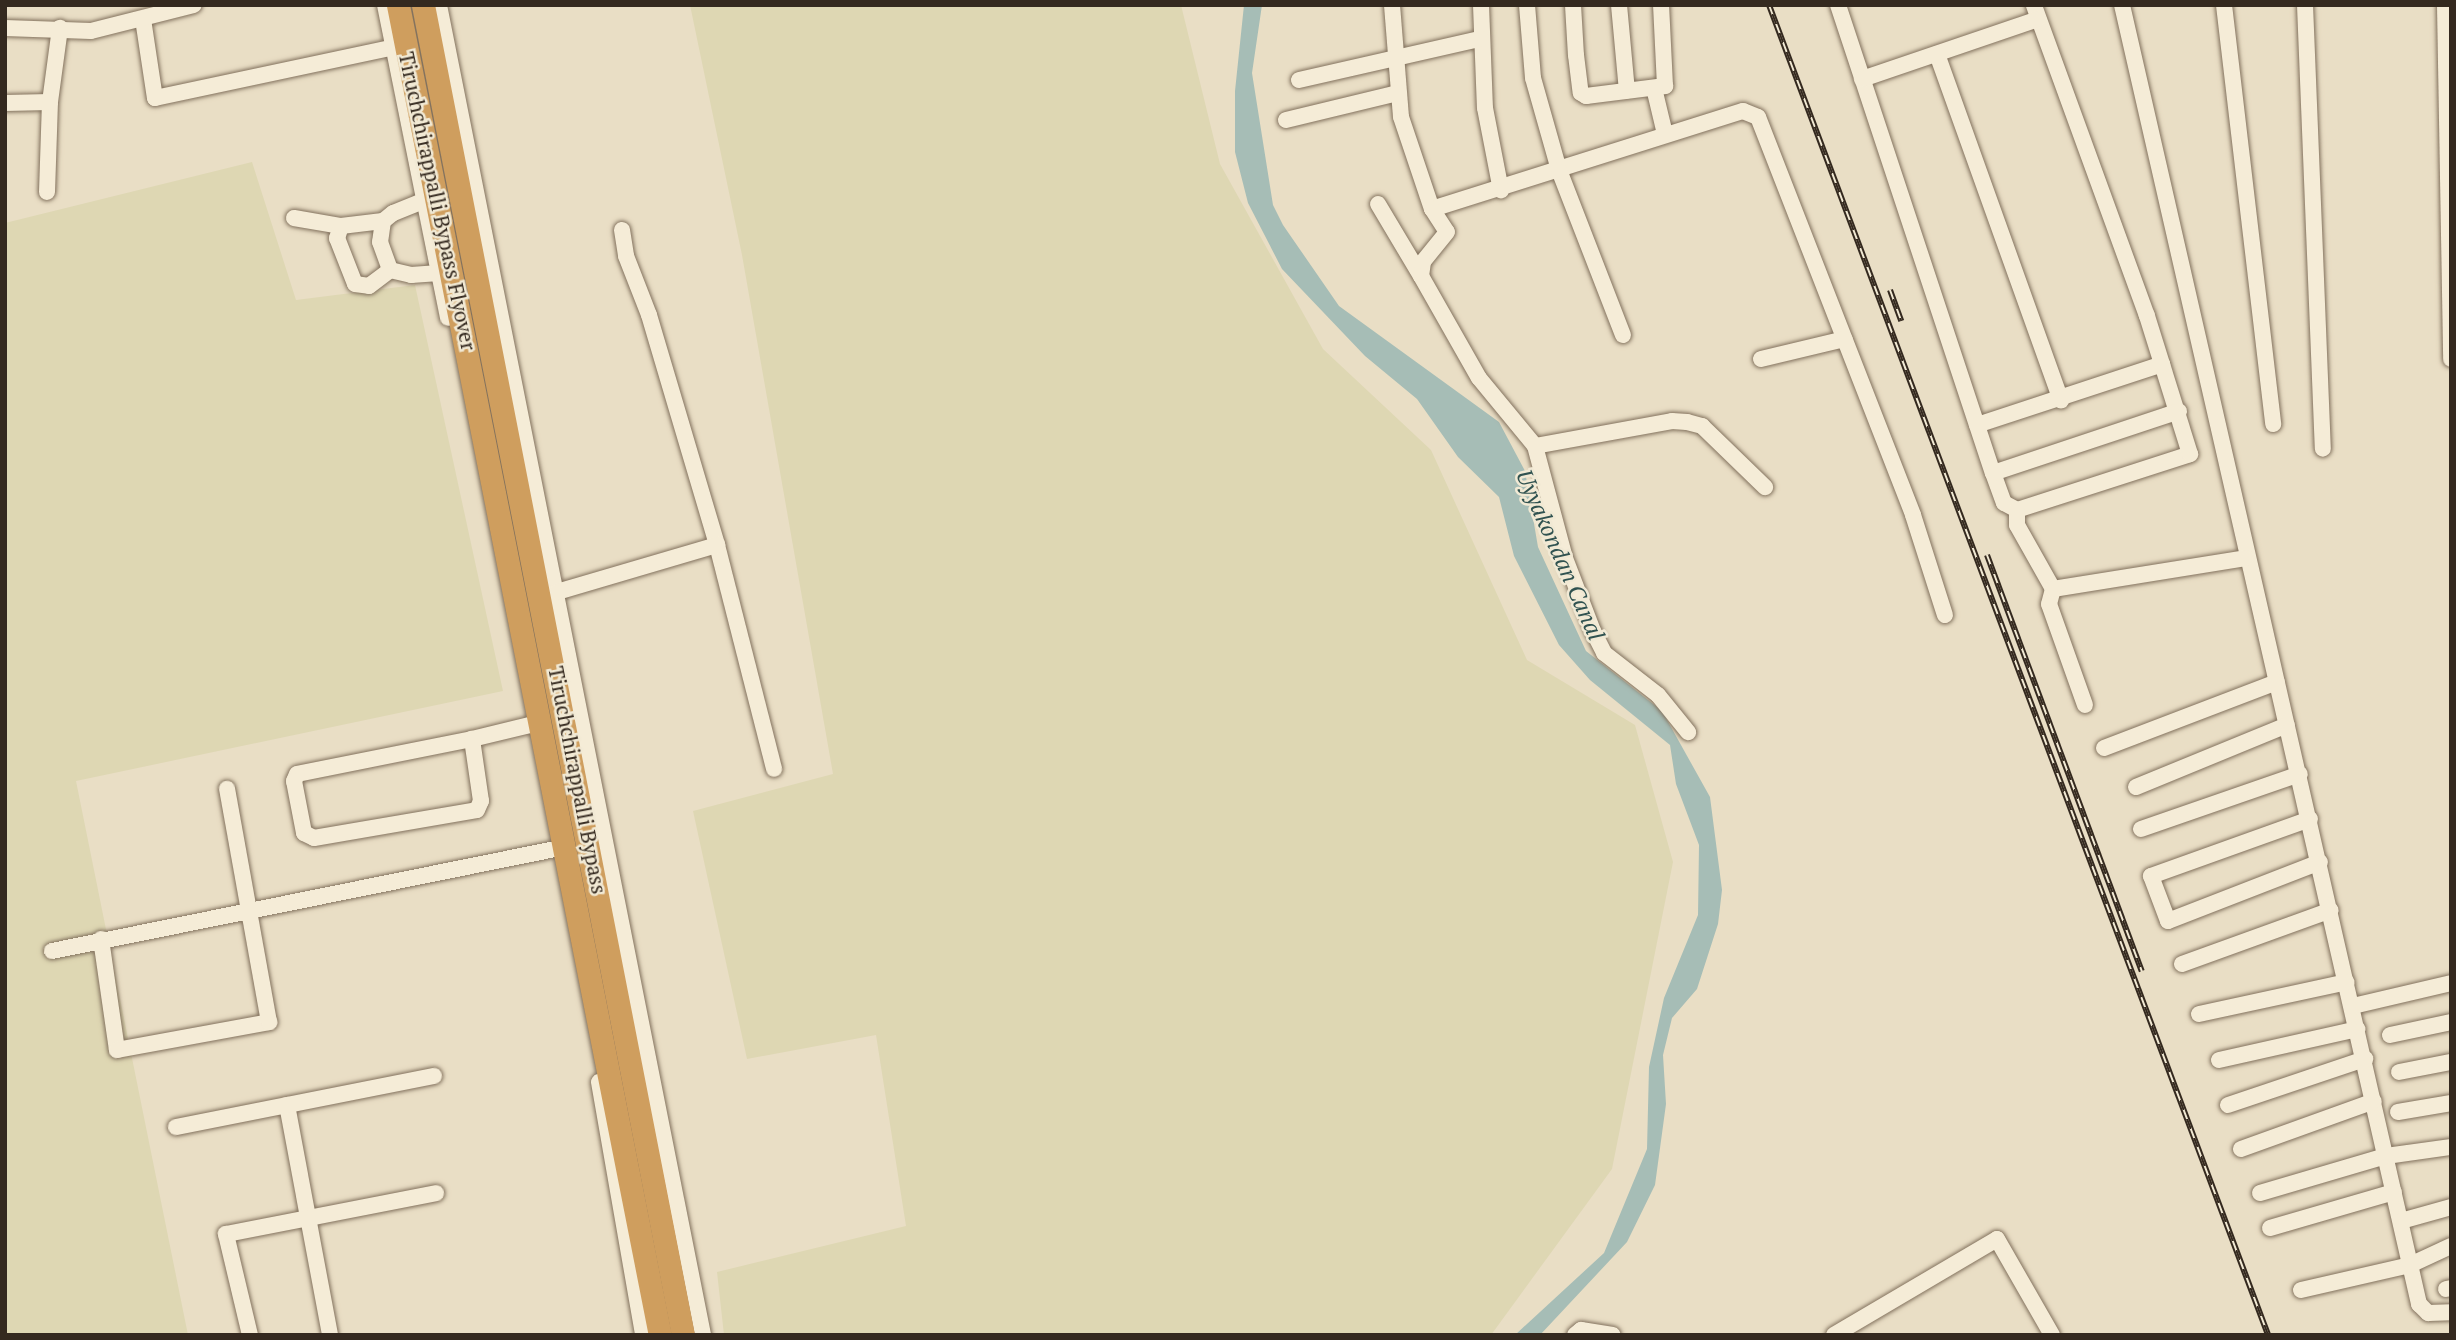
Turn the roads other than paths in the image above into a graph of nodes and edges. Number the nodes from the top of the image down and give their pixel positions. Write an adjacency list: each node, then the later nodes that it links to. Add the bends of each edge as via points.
1 (194, 5): 18 (street)
2 (385, 5): 22 (street)
3 (398, 5): 53 (highway, Tiruchchirappalli Bypass Flyover)
4 (423, 5): 43 (highway, Tiruchchirappalli Bypass Flyover)
5 (439, 5): 66 (street)
6 (1392, 5): 24 (street)
7 (1481, 5): 21 (street)
8 (1527, 5): 34 (street, via 1533,78)
9 (1573, 5): 28 (street, via 1581,93)
10 (1619, 5): 28 (street)
11 (1661, 5): 27 (street, via 1666,84)
12 (1838, 5): 26 (street)
13 (2122, 5): 64 (street, via 2145,120 2227,455)
14 (2224, 5): 56 (street)
15 (2305, 5): 59 (street)
16 (2445, 5): 51 (street)
17 (2036, 12): 23 (street); 52 (street)
18 (143, 19): 20 (street, via 91,31); 22 (street, via 155,98)
19 (5, 28): 20 (street)
20 (60, 28): 30 (street)
21 (1480, 39): 24 (street); 35 (street, via 1485,108)
22 (394, 47): 37 (street)
23 (1937, 54): 26 (street); 54 (street)
24 (1393, 56): 25 (street); 29 (street)
25 (1299, 79)
26 (1862, 79): 57 (street)
27 (1654, 88): 28 (street); 33 (street)
28 (1627, 92)
29 (1398, 93): 32 (street); 39 (street, via 1417,174)
30 (50, 102): 31 (street); 36 (street)
31 (5, 103)
32 (1286, 120)
33 (1665, 134): 34 (street); 49 (street, via 1743,111 1758,117)
34 (1559, 170): 35 (street); 48 (street)
35 (1501, 190): 39 (street)
36 (47, 192)
37 (424, 201): 41 (street, via 393,212); 46 (street)
38 (1378, 204): 47 (street)
39 (1432, 209): 47 (street, via 1447,232 1423,262)
40 (294, 218): 42 (street)
41 (383, 221): 42 (street); 45 (street, via 380,242)
42 (341, 226): 45 (street, via 337,238 355,284 369,286)
43 (468, 227): 124 (highway, Tiruchchirappalli Bypass)
44 (622, 230): 63 (street, via 626,256 649,315)
45 (390, 271): 46 (street)
46 (439, 273): 53 (street)
47 (1420, 276): 58 (street, via 1479,378)
48 (1623, 335)
49 (1845, 339): 50 (street); 67 (street, via 1913,515)
50 (1761, 359)
51 (2451, 359)
52 (2162, 364): 54 (street); 55 (street)
53 (470, 390): 70 (street); 123 (highway, Tiruchchirappalli Bypass)
54 (2061, 400): 57 (street)
55 (2179, 411): 60 (street); 62 (street, via 2190,454)
56 (2273, 424)
57 (1978, 425): 60 (street)
58 (1535, 446): 61 (street, via 1687,422 1702,426); 72 (street, via 1565,558 1604,653 1658,695)
59 (2323, 449)
60 (1993, 473): 62 (street, via 2004,503)
61 (1765, 487)
62 (2017, 510): 65 (street, via 2017,525)
63 (717, 545): 66 (street); 75 (street)
64 (2246, 558): 65 (street); 68 (street)
65 (2053, 589): 69 (street, via 2049,604)
66 (557, 592): 125 (street)
67 (1945, 615)
68 (2277, 682): 71 (street); 74 (street)
69 (2085, 705)
70 (530, 725): 73 (street); 81 (street)
71 (2287, 725): 76 (street); 77 (street)
72 (1688, 732)
73 (472, 739): 73 (street, via 481,801 477,810 314,838 304,833 297,774)
74 (2104, 748)
75 (774, 769)
76 (2300, 774): 79 (street); 80 (street)
77 (2136, 787)
78 (227, 789): 83 (street)
79 (2310, 819): 82 (street); 82 (street, via 2151,876 2168,921)
80 (2141, 829)
81 (555, 849): 83 (street); 122 (street)
82 (2320, 862): 84 (street)
83 (250, 909): 85 (street); 85 (street, via 269,1022 117,1050)
84 (2331, 910): 87 (street); 88 (street)
85 (101, 939): 86 (street)
86 (52, 951)
87 (2182, 964)
88 (2347, 982): 90 (street); 91 (street)
89 (2451, 983): 90 (street)
90 (2353, 1006): 93 (street)
91 (2199, 1014)
92 (2451, 1022): 94 (street)
93 (2358, 1029): 95 (street); 96 (street)
94 (2390, 1035)
95 (2365, 1059): 100 (street); 103 (street)
96 (2220, 1060)
97 (2451, 1062): 98 (street)
98 (2399, 1072)
99 (434, 1076): 102 (street)
100 (2374, 1101): 107 (street); 108 (street)
101 (2451, 1103): 104 (street)
102 (287, 1105): 105 (street); 113 (street)
103 (2228, 1105)
104 (2398, 1112)
105 (176, 1127)
106 (2451, 1147): 108 (street)
107 (2241, 1149)
108 (2386, 1156): 109 (street); 111 (street)
109 (2394, 1192): 114 (street); 115 (street)
110 (436, 1193): 113 (street)
111 (2260, 1193)
112 (2451, 1207): 114 (street)
113 (307, 1221): 120 (street, via 226,1234); 121 (street)
114 (2401, 1221): 117 (street)
115 (2270, 1228)
116 (2451, 1246): 117 (street)
117 (2410, 1265): 118 (street); 119 (street, via 2423,1311)
118 (2301, 1290)
119 (2451, 1312)
120 (250, 1335)
121 (330, 1335)
122 (643, 1335)
123 (660, 1335)
124 (683, 1335)
125 (703, 1335)
126 (1575, 1335): 127 (street, via 1581,1330)
127 (1613, 1335)
128 (1834, 1335): 129 (street, via 1997,1239)
129 (2052, 1335)

